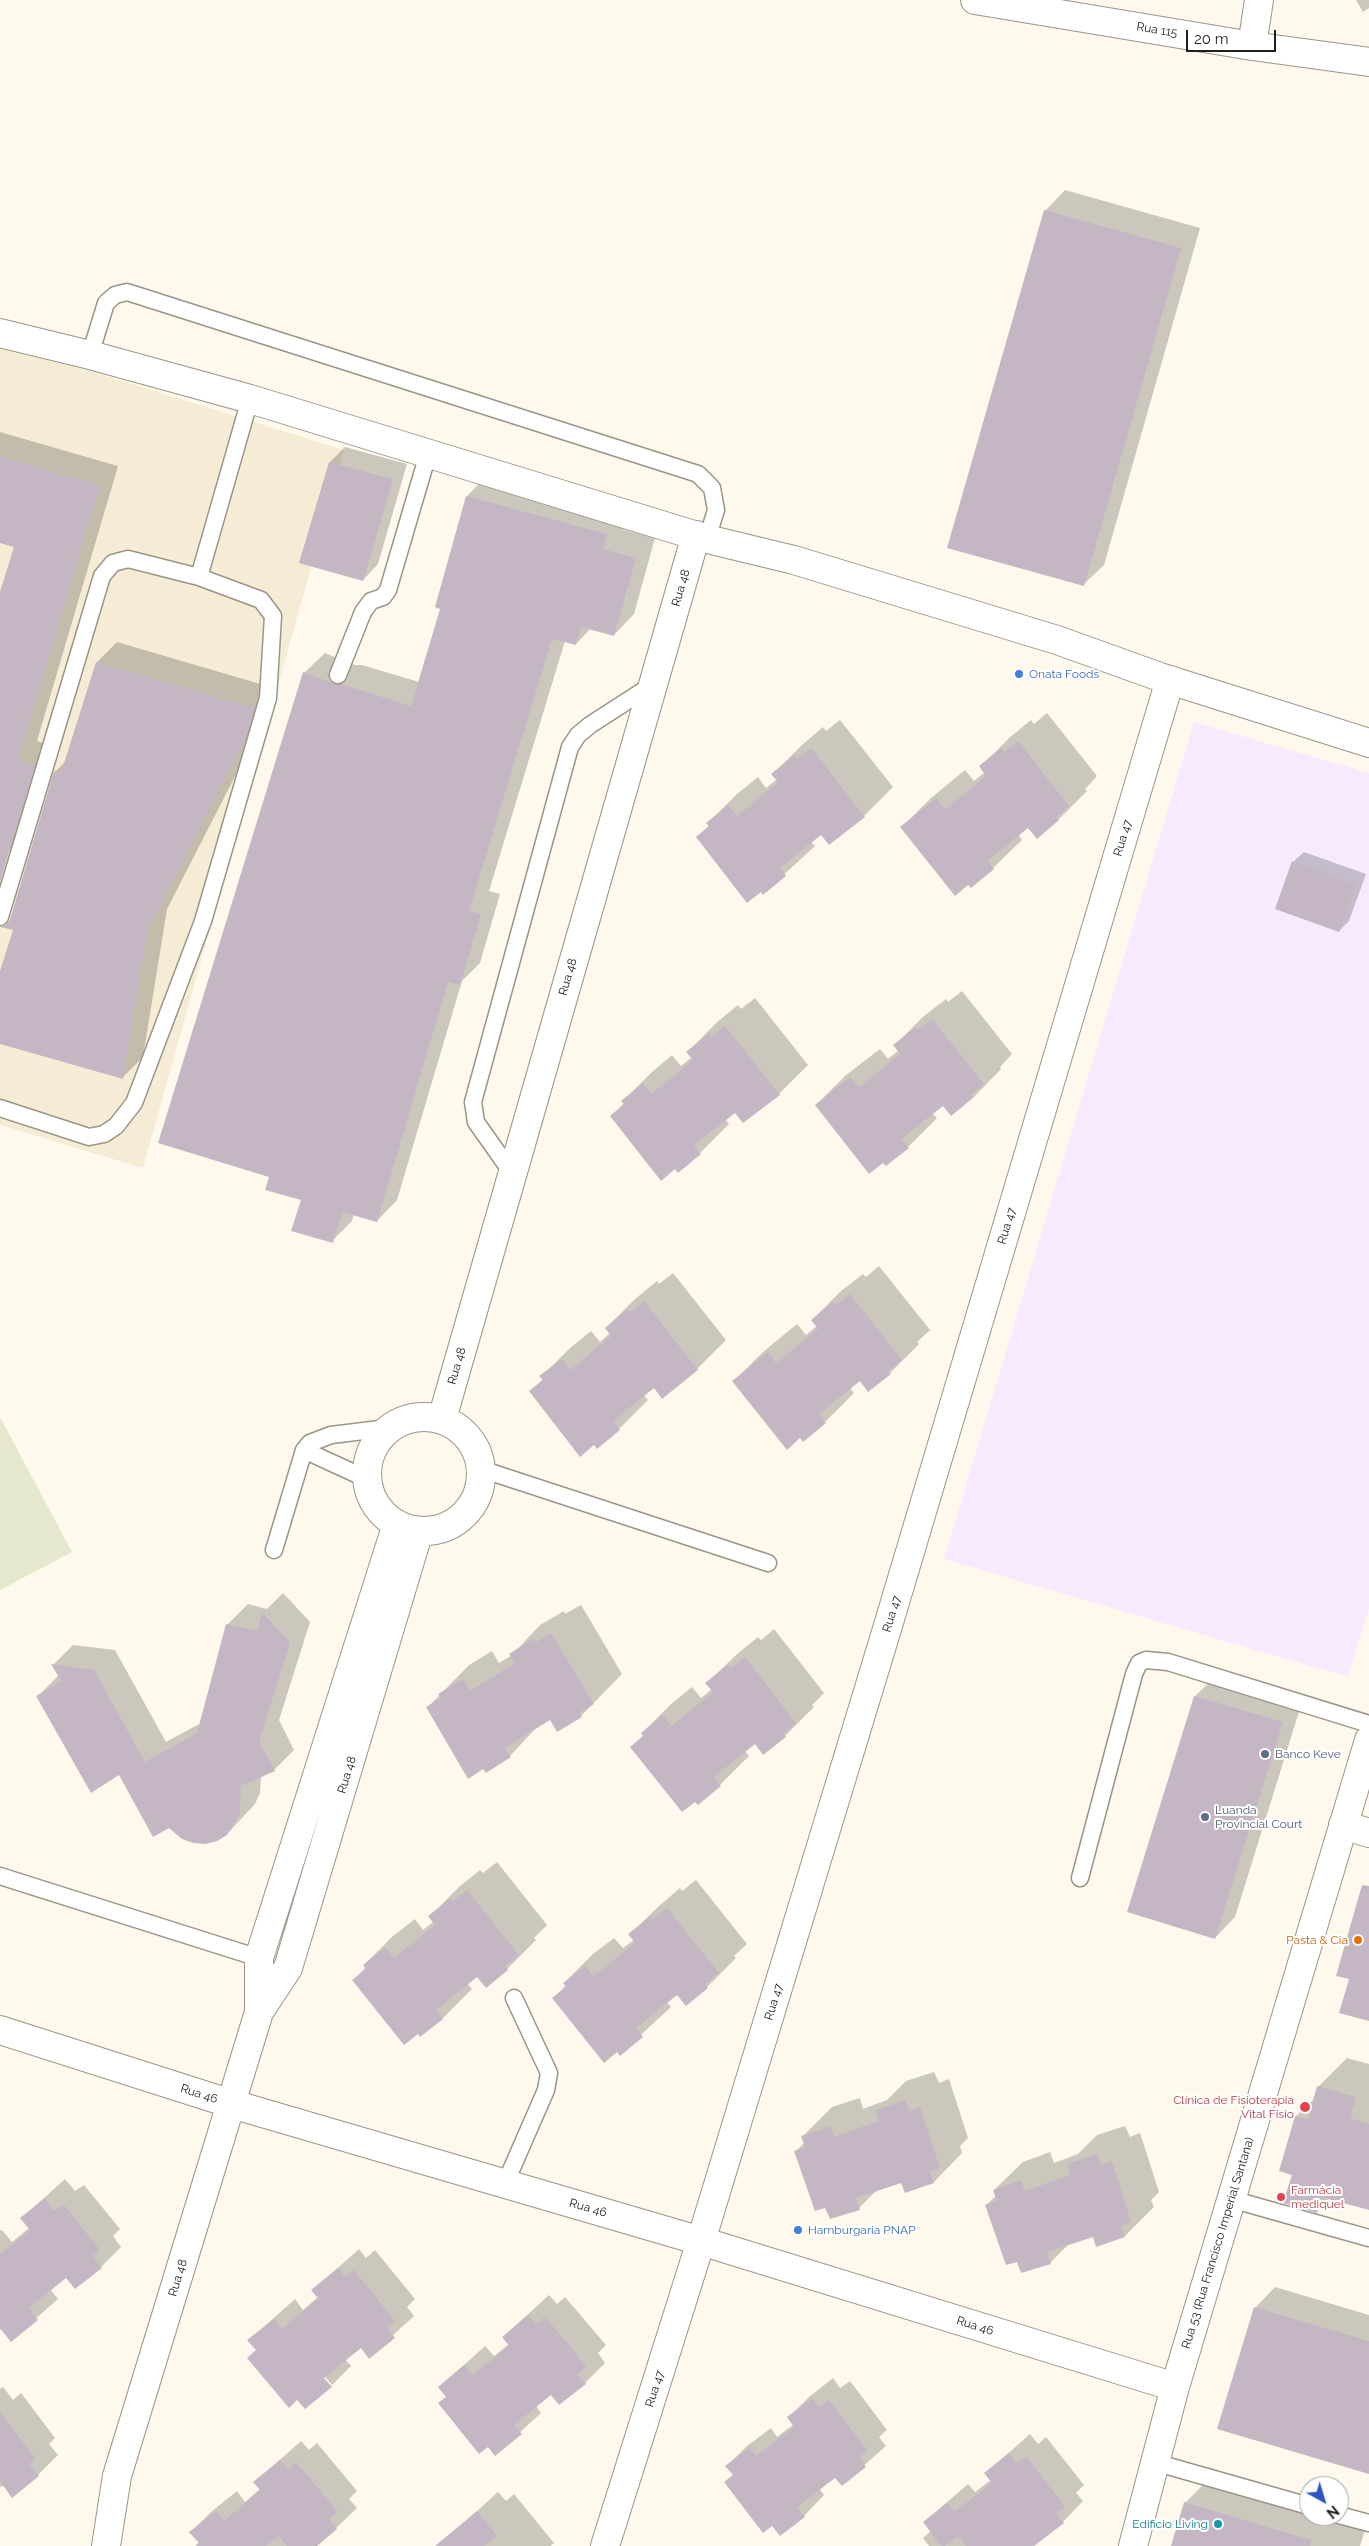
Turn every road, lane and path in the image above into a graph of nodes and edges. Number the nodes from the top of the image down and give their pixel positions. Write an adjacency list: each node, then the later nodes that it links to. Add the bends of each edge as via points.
1 (975, 0): 3 (street, Rua 115)
2 (1259, 0): 3 (street)
3 (1252, 46): 4 (street, Rua 115)
4 (1369, 62)
5 (0, 333): 6 (street)
6 (90, 354): 7 (street); 9 (lane, via 106,304 115,295 127,292 698,474 712,488 716,510)
7 (250, 399): 8 (street); 10 (lane)
8 (428, 454): 9 (street); 11 (lane, via 388,590 384,597 371,601 363,612)
9 (702, 537): 12 (street, via 812,565 1056,640); 13 (street, Rua 48)
10 (200, 577): 15 (lane, via 128,559 113,562 102,576); 16 (lane, via 261,600 272,616 268,698 203,921 134,1103 116,1126 104,1134 89,1137)
11 (338, 675)
12 (1170, 680): 14 (street); 42 (street, Rua 47)
13 (652, 686): 17 (street, Rua 48); 17 (lane, via 590,725 578,734 570,747 473,1102 476,1122)
14 (1369, 743)
15 (0, 917)
16 (0, 1108)
17 (512, 1173): 18 (street, Rua 48)
18 (442, 1419): 19 (street, via 424,1416); 21 (street, via 468,1436)
19 (388, 1428): 20 (lane, via 330,1434 310,1443); 22 (street, via 376,1442 368,1460)
20 (304, 1450): 22 (lane); 24 (lane)
21 (481, 1469): 23 (street, via 476,1498 466,1512 452,1523 436,1529); 25 (lane)
22 (367, 1478): 23 (street, via 371,1497 382,1512)
23 (408, 1527): 28 (street, Rua 48); 29 (street, Rua 48)
24 (274, 1550)
25 (768, 1563)
26 (1369, 1724): 33 (lane, via 1168,1662 1146,1660 1139,1663)
27 (1369, 1740): 30 (street, Rua 53 (Rua Francisco Imperial Santana))
28 (317, 1775): 29 (street); 34 (street, Rua 48)
29 (345, 1782): 36 (street, Rua 48, via 288,1968)
30 (1343, 1825): 31 (street); 40 (street, Rua 53 (Rua Francisco Imperial Santana))
31 (1369, 1833)
32 (0, 1876): 34 (lane)
33 (1080, 1878)
34 (259, 1958): 36 (street, Rua 48)
35 (514, 1998): 39 (lane, via 549,2073 546,2090)
36 (259, 2012): 38 (street, Rua 48)
37 (0, 2030): 38 (street, Rua 46)
38 (232, 2104): 39 (street, Rua 46); 48 (street, Rua 48, via 117,2476)
39 (505, 2184): 42 (street, Rua 46)
40 (1231, 2199): 41 (lane); 43 (street, Rua 53 (Rua Francisco Imperial Santana))
41 (1369, 2238)
42 (702, 2241): 43 (street, Rua 46); 49 (street, Rua 47)
43 (1175, 2387): 44 (street, Rua 53 (Rua Francisco Imperial Santana))
44 (1154, 2462): 45 (lane); 50 (street, Rua 53 (Rua Francisco Imperial Santana))
45 (1299, 2503)
46 (1349, 2518): 47 (lane)
47 (1369, 2523)
48 (106, 2546)
49 (605, 2546)
50 (1133, 2546)

